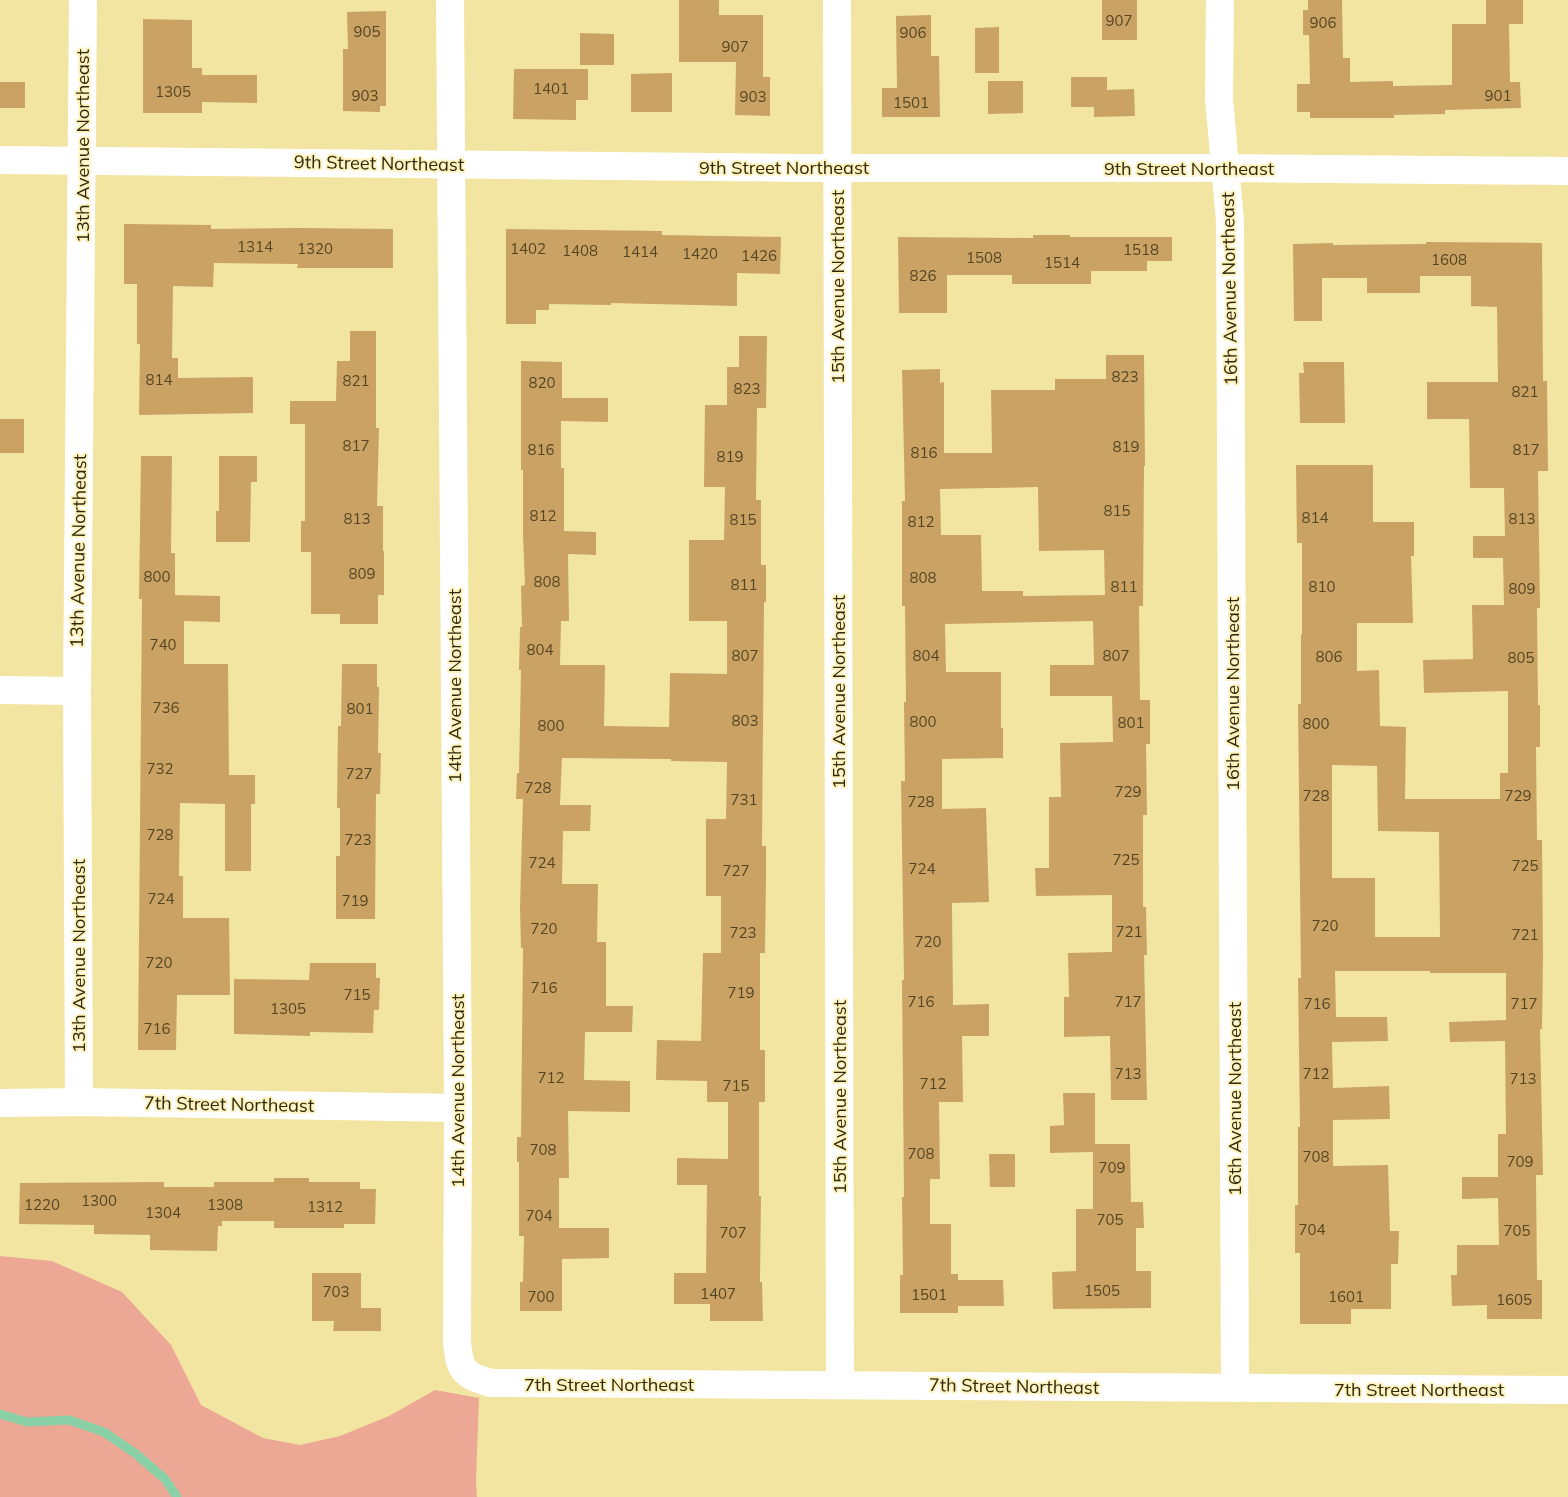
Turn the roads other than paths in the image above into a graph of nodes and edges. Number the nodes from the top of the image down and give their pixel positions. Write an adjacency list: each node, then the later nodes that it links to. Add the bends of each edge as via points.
1 (83, 0): 6 (street, 13th Avenue Northeast)
2 (450, 0): 7 (street, 14th Avenue Northeast)
3 (836, 0): 8 (street, 15th Avenue Northeast)
4 (1220, 0): 9 (street, 16th Avenue Northeast, via 1220,98)
5 (0, 160): 6 (street, 9th Street Northeast)
6 (82, 161): 7 (street, 9th Street Northeast); 12 (street, 13th Avenue Northeast)
7 (450, 164): 8 (street, 9th Street Northeast); 15 (street, 14th Avenue Northeast)
8 (836, 168): 9 (street, 9th Street Northeast); 17 (street, 15th Avenue Northeast)
9 (1225, 168): 10 (street, 9th Street Northeast); 18 (street, 16th Avenue Northeast, via 1230,221)
10 (1568, 171)
11 (0, 690): 12 (street)
12 (76, 691): 13 (street, 13th Avenue Northeast)
13 (79, 1102): 14 (street, 7th Street Northeast); 15 (street, 7th Street Northeast)
14 (0, 1103)
15 (458, 1108): 16 (street, 14th Avenue Northeast, via 457,1342)
16 (464, 1371): 17 (street, 7th Street Northeast, via 476,1379 492,1383)
17 (840, 1384): 18 (street, 7th Street Northeast)
18 (1235, 1388): 19 (street, 7th Street Northeast)
19 (1568, 1390)

